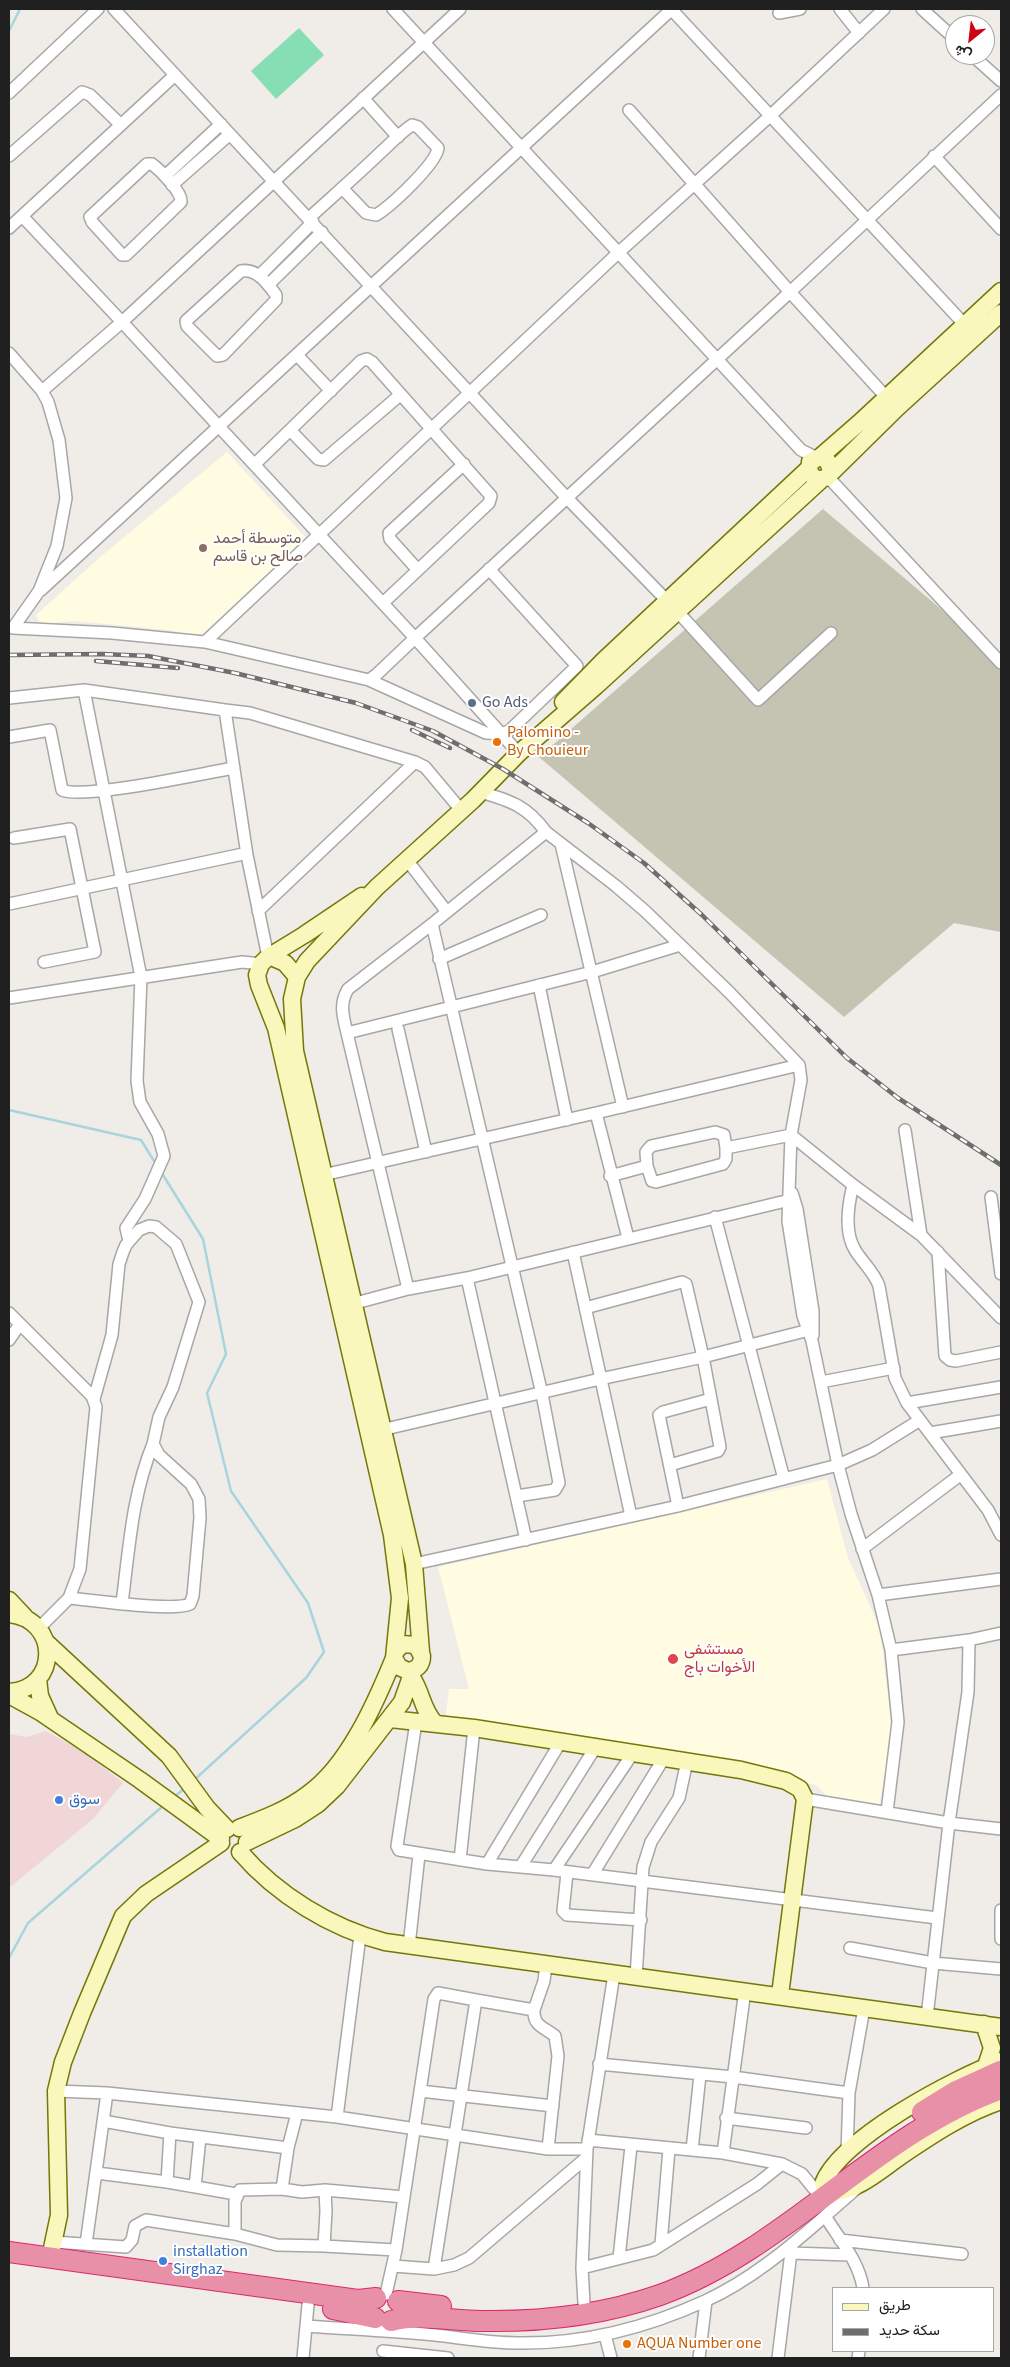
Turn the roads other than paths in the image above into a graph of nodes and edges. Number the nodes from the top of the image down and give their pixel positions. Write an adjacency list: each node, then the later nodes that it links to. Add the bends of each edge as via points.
1 (98, 9): 17 (street)
2 (114, 9): 15 (street)
3 (393, 9): 13 (street)
4 (460, 9): 13 (street)
5 (671, 9): 21 (street); 26 (street)
6 (800, 9): 10 (street)
7 (840, 9): 12 (street)
8 (884, 9): 12 (street)
9 (922, 9): 11 (street)
10 (779, 13)
11 (945, 30)
12 (859, 33): 21 (street)
13 (423, 42): 19 (street); 26 (street)
14 (983, 65): 16 (street)
15 (175, 75): 22 (street); 23 (street)
16 (1001, 81)
17 (9, 93)
18 (1001, 95): 28 (street)
19 (363, 98): 25 (street); 30 (street)
20 (629, 110): 31 (street)
21 (771, 115): 31 (street); 34 (street)
22 (221, 124): 24 (street); 29 (street)
23 (121, 125): 27 (street, via 90,95 82,92); 33 (street)
24 (230, 134): 29 (street); 30 (street)
25 (398, 137): 32 (street); 32 (street, via 414,125 438,150 419,175 382,211 366,214)
26 (520, 148): 39 (street); 42 (street)
27 (9, 156)
28 (934, 156): 34 (street); 37 (street)
29 (168, 180): 29 (street, via 181,197 180,205 126,255 120,254 92,222 92,214 147,164 152,164)
30 (275, 181): 35 (street); 46 (street)
31 (695, 184): 39 (street); 44 (street)
32 (342, 188): 35 (street)
33 (22, 216): 36 (street); 46 (street)
34 (866, 219): 44 (street); 47 (street)
35 (311, 220): 38 (street); 40 (street)
36 (9, 228)
37 (1001, 229)
38 (322, 232): 41 (street); 42 (street)
39 (618, 253): 50 (street); 53 (street)
40 (259, 276): 41 (street); 41 (street, via 248,271 239,272 188,319 187,326 217,356 221,356 274,305 276,298)
41 (268, 285)
42 (372, 286): 49 (street); 53 (street)
43 (1001, 291): 47 (main road)
44 (790, 292): 50 (street); 55 (street)
45 (1001, 313): 62 (main road)
46 (122, 322): 51 (street); 56 (street)
47 (965, 325): 55 (main road)
48 (9, 353): 51 (street)
49 (296, 356): 52 (street); 56 (street)
50 (717, 358): 59 (street); 63 (street)
51 (42, 391): 67 (street, via 59,440 66,498 57,546)
52 (331, 391): 54 (street, via 366,359); 58 (street)
53 (471, 393): 57 (street); 63 (street)
54 (400, 395): 57 (street); 58 (street, via 324,460 318,459)
55 (887, 398): 59 (main road)
56 (219, 428): 60 (street); 67 (street)
57 (433, 429): 61 (street); 64 (street)
58 (291, 431): 60 (street)
59 (813, 463): 62 (main road, via 811,476); 69 (main road)
60 (255, 464): 64 (street)
61 (464, 464): 65 (street, via 390,534 390,539); 65 (street, via 490,494 491,501)
62 (826, 477): 69 (main road); 74 (street)
63 (566, 497): 66 (street); 69 (street)
64 (320, 534): 68 (street); 73 (street)
65 (417, 569): 68 (street)
66 (489, 569): 72 (street); 75 (street)
67 (39, 591): 70 (street)
68 (384, 602): 72 (street)
69 (672, 606): 71 (street, via 758,700); 75 (main road)
70 (11, 628): 73 (street)
71 (831, 633)
72 (415, 638): 76 (street); 80 (street)
73 (205, 642): 76 (street)
74 (1001, 663)
75 (587, 677): 80 (street); 82 (main road); 86 (main road)
76 (369, 680): 80 (street, via 486,733)
77 (84, 690): 78 (street); 79 (street); 85 (street)
78 (9, 698)
79 (225, 710): 83 (street, via 250,713); 84 (street)
80 (501, 734): 82 (street)
81 (9, 737): 85 (street, via 50,730 62,790 70,794)
82 (514, 748): 87 (main road, via 474,787)
83 (415, 762): 87 (street, via 425,767); 97 (street)
84 (234, 768): 85 (street); 91 (street)
85 (103, 791): 93 (street)
86 (481, 792): 87 (main road); 88 (street, via 519,805 534,816)
87 (461, 810): 92 (main road)
88 (546, 832): 90 (street); 98 (street)
89 (14, 838): 95 (street, via 70,829)
90 (561, 844): 101 (street, via 616,886); 105 (street)
91 (247, 854): 93 (street); 97 (street)
92 (407, 860): 94 (main road); 98 (street)
93 (123, 879): 95 (street); 106 (street)
94 (377, 887): 102 (main road); 107 (main road)
95 (82, 888): 96 (street); 104 (street, via 95,952)
96 (9, 904)
97 (258, 911): 102 (street)
98 (447, 912): 100 (street)
99 (541, 915): 103 (street)
100 (432, 924): 103 (street); 114 (street, via 348,988 341,1005)
101 (680, 945): 105 (street); 115 (street)
102 (266, 959): 106 (street); 107 (main road, via 285,962); 109 (main road, via 258,974)
103 (439, 959): 112 (street)
104 (44, 962)
105 (592, 972): 108 (street); 116 (street)
106 (141, 977): 110 (street); 134 (street, via 137,1080 140,1102 158,1134 164,1156 145,1199 126,1228)
107 (297, 977): 111 (main road)
108 (539, 985): 112 (street); 118 (street)
109 (261, 991): 111 (main road); 162 (main road, via 276,1028)
110 (9, 998)
111 (292, 1000): 126 (main road, via 295,1051)
112 (452, 1006): 114 (street); 121 (street)
113 (398, 1029): 123 (street)
114 (347, 1033): 124 (street)
115 (799, 1064): 116 (street); 120 (street, via 801,1080)
116 (623, 1107): 117 (street)
117 (596, 1114): 118 (street); 127 (street)
118 (567, 1120): 121 (street)
119 (905, 1130): 132 (street)
120 (791, 1135): 122 (street); 128 (street); 129 (street)
121 (482, 1138): 123 (street); 137 (street)
122 (726, 1148): 125 (street, via 723,1164 656,1182 652,1180); 125 (street, via 724,1136 715,1132 661,1144 648,1148)
123 (426, 1152): 124 (street)
124 (377, 1164): 126 (street); 140 (street)
125 (647, 1166): 127 (street)
126 (323, 1175): 141 (main road)
127 (610, 1176): 133 (street)
128 (853, 1185): 132 (street); 151 (street, via 848,1213 851,1242 876,1277)
129 (791, 1196): 131 (street); 146 (street, via 788,1221 795,1274 803,1316)
130 (991, 1198): 138 (street)
131 (714, 1217): 133 (street); 148 (street)
132 (920, 1235): 136 (street)
133 (628, 1238): 135 (street)
134 (129, 1241): 156 (street, via 119,1264 112,1335); 164 (street, via 145,1227 161,1230 176,1244 199,1302 173,1387 159,1417)
135 (573, 1252): 137 (street); 142 (street)
136 (938, 1252): 144 (street); 149 (street, via 946,1356 956,1361)
137 (511, 1267): 139 (street); 155 (street)
138 (1001, 1274)
139 (467, 1278): 140 (street); 159 (street)
140 (408, 1289): 141 (street)
141 (352, 1304): 162 (main road)
142 (585, 1308): 150 (street, via 684,1283); 152 (street)
143 (9, 1313): 145 (street)
144 (1001, 1318)
145 (20, 1324): 147 (street); 156 (street)
146 (810, 1329): 148 (street); 153 (street)
147 (9, 1340)
148 (748, 1347): 150 (street); 168 (street)
149 (1001, 1352)
150 (703, 1358): 152 (street); 157 (street)
151 (894, 1368): 153 (street); 158 (street, via 898,1388)
152 (600, 1378): 155 (street); 171 (street)
153 (821, 1382): 166 (street)
154 (1001, 1387): 158 (street)
155 (542, 1394): 159 (street); 169 (street, via 559,1486 555,1490)
156 (94, 1399): 178 (street, via 96,1413 80,1569)
157 (711, 1399): 165 (street, via 719,1450); 165 (street, via 660,1414)
158 (907, 1403): 160 (street)
159 (494, 1404): 162 (street); 169 (street)
160 (920, 1420): 163 (street); 166 (street, via 872,1450)
161 (1001, 1421): 163 (street)
162 (375, 1431): 175 (main road); 188 (main road, via 399,1574 400,1607)
163 (930, 1433): 167 (street)
164 (153, 1444): 180 (street, via 135,1502); 180 (street, via 159,1455 191,1484 199,1499 194,1596 190,1604 184,1606)
165 (670, 1465): 170 (street)
166 (838, 1465): 168 (street); 174 (street)
167 (960, 1475): 172 (street, via 991,1514); 174 (street)
168 (784, 1479): 170 (street)
169 (517, 1496): 173 (street)
170 (678, 1506): 171 (street)
171 (631, 1516): 173 (street)
172 (1001, 1535)
173 (526, 1540): 175 (street)
174 (862, 1549): 177 (street)
175 (414, 1564): 187 (main road)
176 (1001, 1579): 177 (street)
177 (878, 1595): 186 (street)
178 (69, 1598): 180 (street); 184 (street)
179 (9, 1600): 182 (main road)
180 (122, 1603)
181 (9, 1614): 182 (main road)
182 (25, 1618): 184 (main road)
183 (1001, 1633): 185 (street)
184 (42, 1635): 190 (main road, via 46,1666); 206 (main road, via 169,1756)
185 (969, 1640): 186 (street); 204 (street, via 968,1692)
186 (892, 1650): 203 (street, via 898,1722)
187 (421, 1652): 188 (main road, via 411,1644 402,1644); 189 (main road, via 420,1664)
188 (395, 1655): 189 (main road, via 396,1663); 206 (main road, via 366,1721 335,1767 310,1794)
189 (412, 1674): 193 (main road, via 402,1702); 195 (main road, via 426,1714)
190 (38, 1679): 191 (main road); 192 (main road, via 40,1696)
191 (9, 1694): 192 (main road)
192 (50, 1718): 206 (main road, via 205,1829)
193 (390, 1720): 194 (main road); 206 (main road, via 337,1786 318,1804 295,1819)
194 (416, 1722): 195 (main road); 207 (street, via 397,1846 399,1850)
195 (434, 1723): 196 (main road)
196 (474, 1728): 197 (main road); 208 (street)
197 (560, 1743): 198 (main road); 209 (street)
198 (595, 1748): 199 (main road); 210 (street)
199 (633, 1753): 200 (main road); 211 (street)
200 (664, 1758): 201 (main road); 213 (street)
201 (687, 1761): 202 (main road, via 786,1781 800,1789); 214 (street, via 679,1798 651,1842)
202 (805, 1799): 203 (street); 215 (main road)
203 (887, 1812): 204 (street)
204 (949, 1824): 205 (street); 218 (street)
205 (1001, 1829)
206 (233, 1839): 220 (main road, via 253,1867 313,1912); 241 (main road, via 146,1894 123,1916 63,2062)
207 (420, 1854): 208 (street); 222 (street)
208 (460, 1860): 209 (street)
209 (486, 1864): 210 (street)
210 (521, 1866): 211 (street)
211 (554, 1870): 212 (street)
212 (567, 1873): 213 (street); 219 (street, via 563,1911 566,1915)
213 (592, 1875): 214 (street)
214 (642, 1882): 215 (street); 219 (street)
215 (792, 1900): 218 (street); 230 (main road)
216 (1001, 1910): 217 (street)
217 (1001, 1915): 221 (street)
218 (937, 1918): 224 (street)
219 (641, 1920): 228 (street)
220 (360, 1936): 222 (main road); 249 (street)
221 (1001, 1939)
222 (409, 1946): 225 (main road)
223 (850, 1948): 224 (street)
224 (933, 1963): 226 (street); 234 (street)
225 (546, 1964): 227 (main road); 233 (street)
226 (1001, 1969)
227 (614, 1974): 228 (main road); 237 (street)
228 (636, 1977): 229 (main road)
229 (745, 1990): 230 (main road); 240 (street)
230 (780, 1996): 232 (main road)
231 (476, 2000): 233 (street); 242 (street, via 438,1993 435,1996); 245 (street)
232 (864, 2008): 234 (main road); 244 (street)
233 (534, 2010): 247 (street, via 534,2021 556,2041 558,2056)
234 (927, 2017): 235 (main road)
235 (984, 2024): 236 (main road); 238 (main road)
236 (1001, 2027)
237 (599, 2064): 239 (street); 260 (street)
238 (997, 2072): 263 (main road, via 946,2084 880,2126); 271 (highway, via 956,2091 911,2119)
239 (700, 2075): 240 (street); 262 (street)
240 (733, 2077): 244 (street); 250 (street)
241 (56, 2091): 243 (street); 282 (main road, via 59,2215)
242 (420, 2091): 245 (street); 253 (street)
243 (107, 2092): 248 (street); 251 (street)
244 (849, 2092): 263 (street)
245 (460, 2094): 247 (street); 255 (street)
246 (1001, 2101): 268 (main road, via 936,2133)
247 (553, 2106): 259 (street)
248 (297, 2112): 249 (street); 258 (street)
249 (337, 2117): 253 (street)
250 (726, 2118): 252 (street); 264 (street)
251 (103, 2121): 254 (street); 266 (street)
252 (806, 2128)
253 (414, 2130): 255 (street); 274 (street)
254 (170, 2133): 256 (street); 267 (street)
255 (453, 2135): 259 (street); 291 (street)
256 (200, 2137): 258 (street); 269 (street)
257 (632, 2146): 260 (street); 261 (street); 287 (street)
258 (288, 2148): 270 (street)
259 (548, 2148): 260 (street)
260 (587, 2149): 290 (street); 291 (street, via 469,2258)
261 (669, 2149): 262 (street); 279 (street)
262 (692, 2150): 264 (street)
263 (847, 2152): 271 (main road, via 834,2165)
264 (723, 2153): 265 (street)
265 (782, 2164): 271 (street); 279 (street, via 757,2184)
266 (97, 2173): 267 (street); 278 (street)
267 (167, 2182): 269 (street)
268 (860, 2185): 271 (main road, via 852,2189); 275 (street)
269 (194, 2187): 273 (street)
270 (282, 2189): 272 (street, via 302,2192); 273 (street, via 243,2188)
271 (822, 2189): 295 (highway, via 694,2268 623,2295); 297 (highway, via 761,2242 724,2266 638,2302 599,2312 549,2318 482,2321 414,2318)
272 (324, 2190): 274 (street); 280 (street)
273 (236, 2194): 276 (street)
274 (404, 2196): 283 (street)
275 (825, 2216): 277 (street); 281 (street)
276 (235, 2234): 278 (street, via 146,2220 135,2226 132,2240 126,2246); 280 (street, via 277,2245)
277 (840, 2240): 285 (street); 286 (street)
278 (86, 2244): 282 (street)
279 (661, 2244): 287 (street, via 646,2252)
280 (324, 2246): 283 (street)
281 (792, 2249): 286 (street); 294 (street); 305 (street)
282 (52, 2250): 284 (highway); 293 (highway, via 358,2300)
283 (396, 2250): 289 (street)
284 (9, 2252)
285 (962, 2254)
286 (850, 2255): 292 (street, via 861,2274)
287 (620, 2258): 290 (street)
288 (9, 2266): 296 (highway)
289 (393, 2266): 291 (street); 293 (street)
290 (582, 2268): 295 (street)
291 (434, 2270)
292 (863, 2287)
293 (387, 2298): 295 (highway, via 494,2310); 297 (highway, via 399,2313)
294 (706, 2301): 299 (street, via 652,2322); 304 (street)
295 (584, 2303)
296 (308, 2305): 297 (highway, via 353,2312); 298 (street)
297 (384, 2323): 298 (street); 299 (street, via 517,2343); 300 (street)
298 (306, 2326): 301 (street)
299 (605, 2335): 303 (street)
300 (382, 2354): 302 (street)
301 (303, 2358)
302 (448, 2358)
303 (611, 2358)
304 (699, 2358)
305 (778, 2358)

